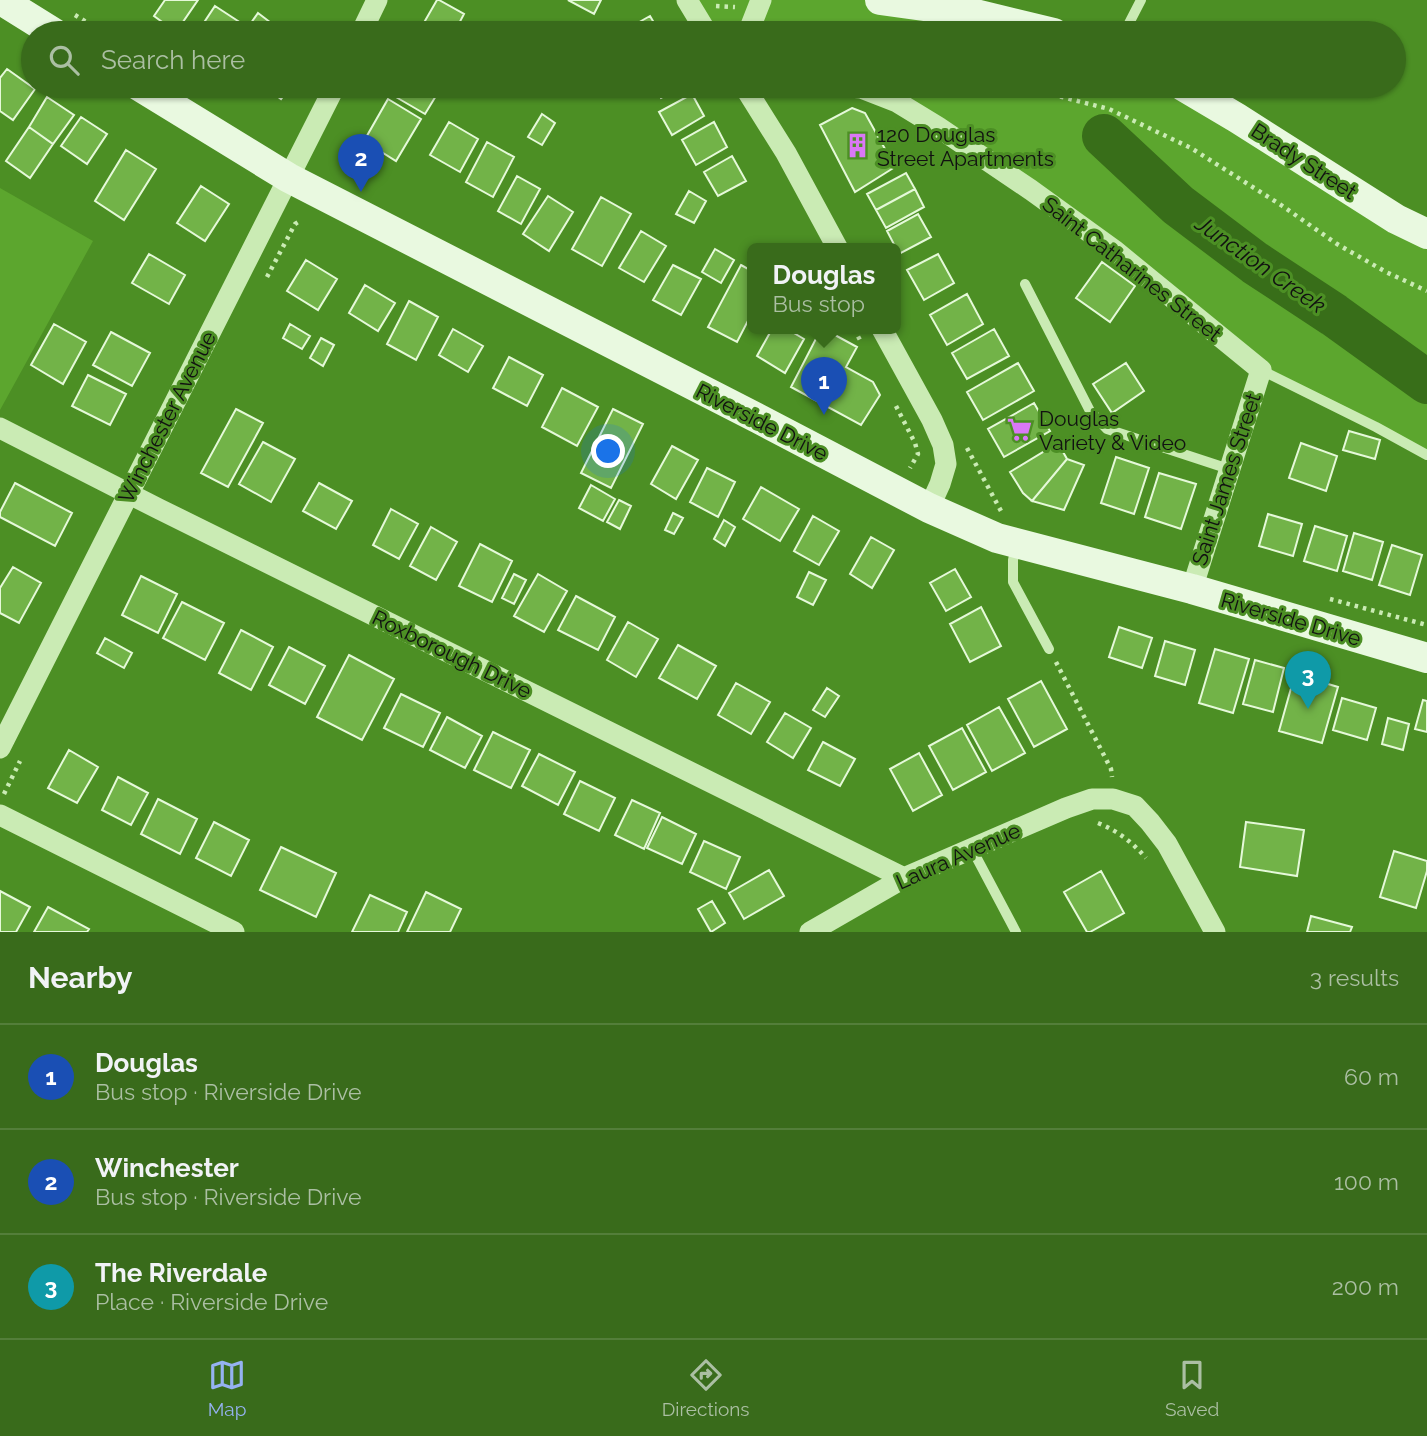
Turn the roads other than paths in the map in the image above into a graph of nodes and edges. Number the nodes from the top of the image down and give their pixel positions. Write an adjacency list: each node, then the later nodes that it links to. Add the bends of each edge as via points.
1 (1, 0): 6 (street)
2 (377, 0): 7 (street)
3 (880, 0): 9 (street)
4 (1141, 0): 10 (lane)
5 (691, 5): 8 (street)
6 (35, 21)
7 (367, 21)
8 (700, 21)
9 (1004, 21)
10 (1130, 21)
11 (159, 98): 16 (street, Riverside Drive)
12 (329, 98): 16 (street, Winchester Avenue)
13 (757, 98): 18 (street)
14 (887, 98): 21 (street, Saint Catharines Street, via 938,127 1114,250)
15 (1203, 98): 17 (street, Brady Street)
16 (289, 178): 25 (street, Winchester Avenue); 26 (street, Riverside Drive, via 759,419)
17 (1427, 234)
18 (835, 243)
19 (1025, 284): 24 (lane, via 1090,411 1107,429)
20 (885, 334): 26 (street, via 943,445 946,464)
21 (1261, 370): 23 (lane, Saint Catharines Street); 24 (street, Saint James Street)
22 (0, 428): 25 (street, Roxborough Drive)
23 (1427, 456)
24 (1230, 469): 28 (street, Saint James Street)
25 (128, 493): 31 (street, Winchester Avenue); 34 (street, Roxborough Drive)
26 (934, 496): 27 (street, Riverside Drive, via 997,538)
27 (1016, 543): 28 (street, Riverside Drive); 29 (lane, via 1013,582)
28 (1192, 589): 30 (street, Riverside Drive)
29 (1049, 649)
30 (1427, 658)
31 (0, 748)
32 (0, 815): 35 (street)
33 (972, 849): 34 (street, Laura Avenue); 37 (lane); 38 (street, Laura Avenue, via 1092,799 1135,806 1167,845)
34 (904, 878): 36 (street, Laura Avenue)
35 (234, 932)
36 (810, 932)
37 (1016, 932)
38 (1215, 932)

